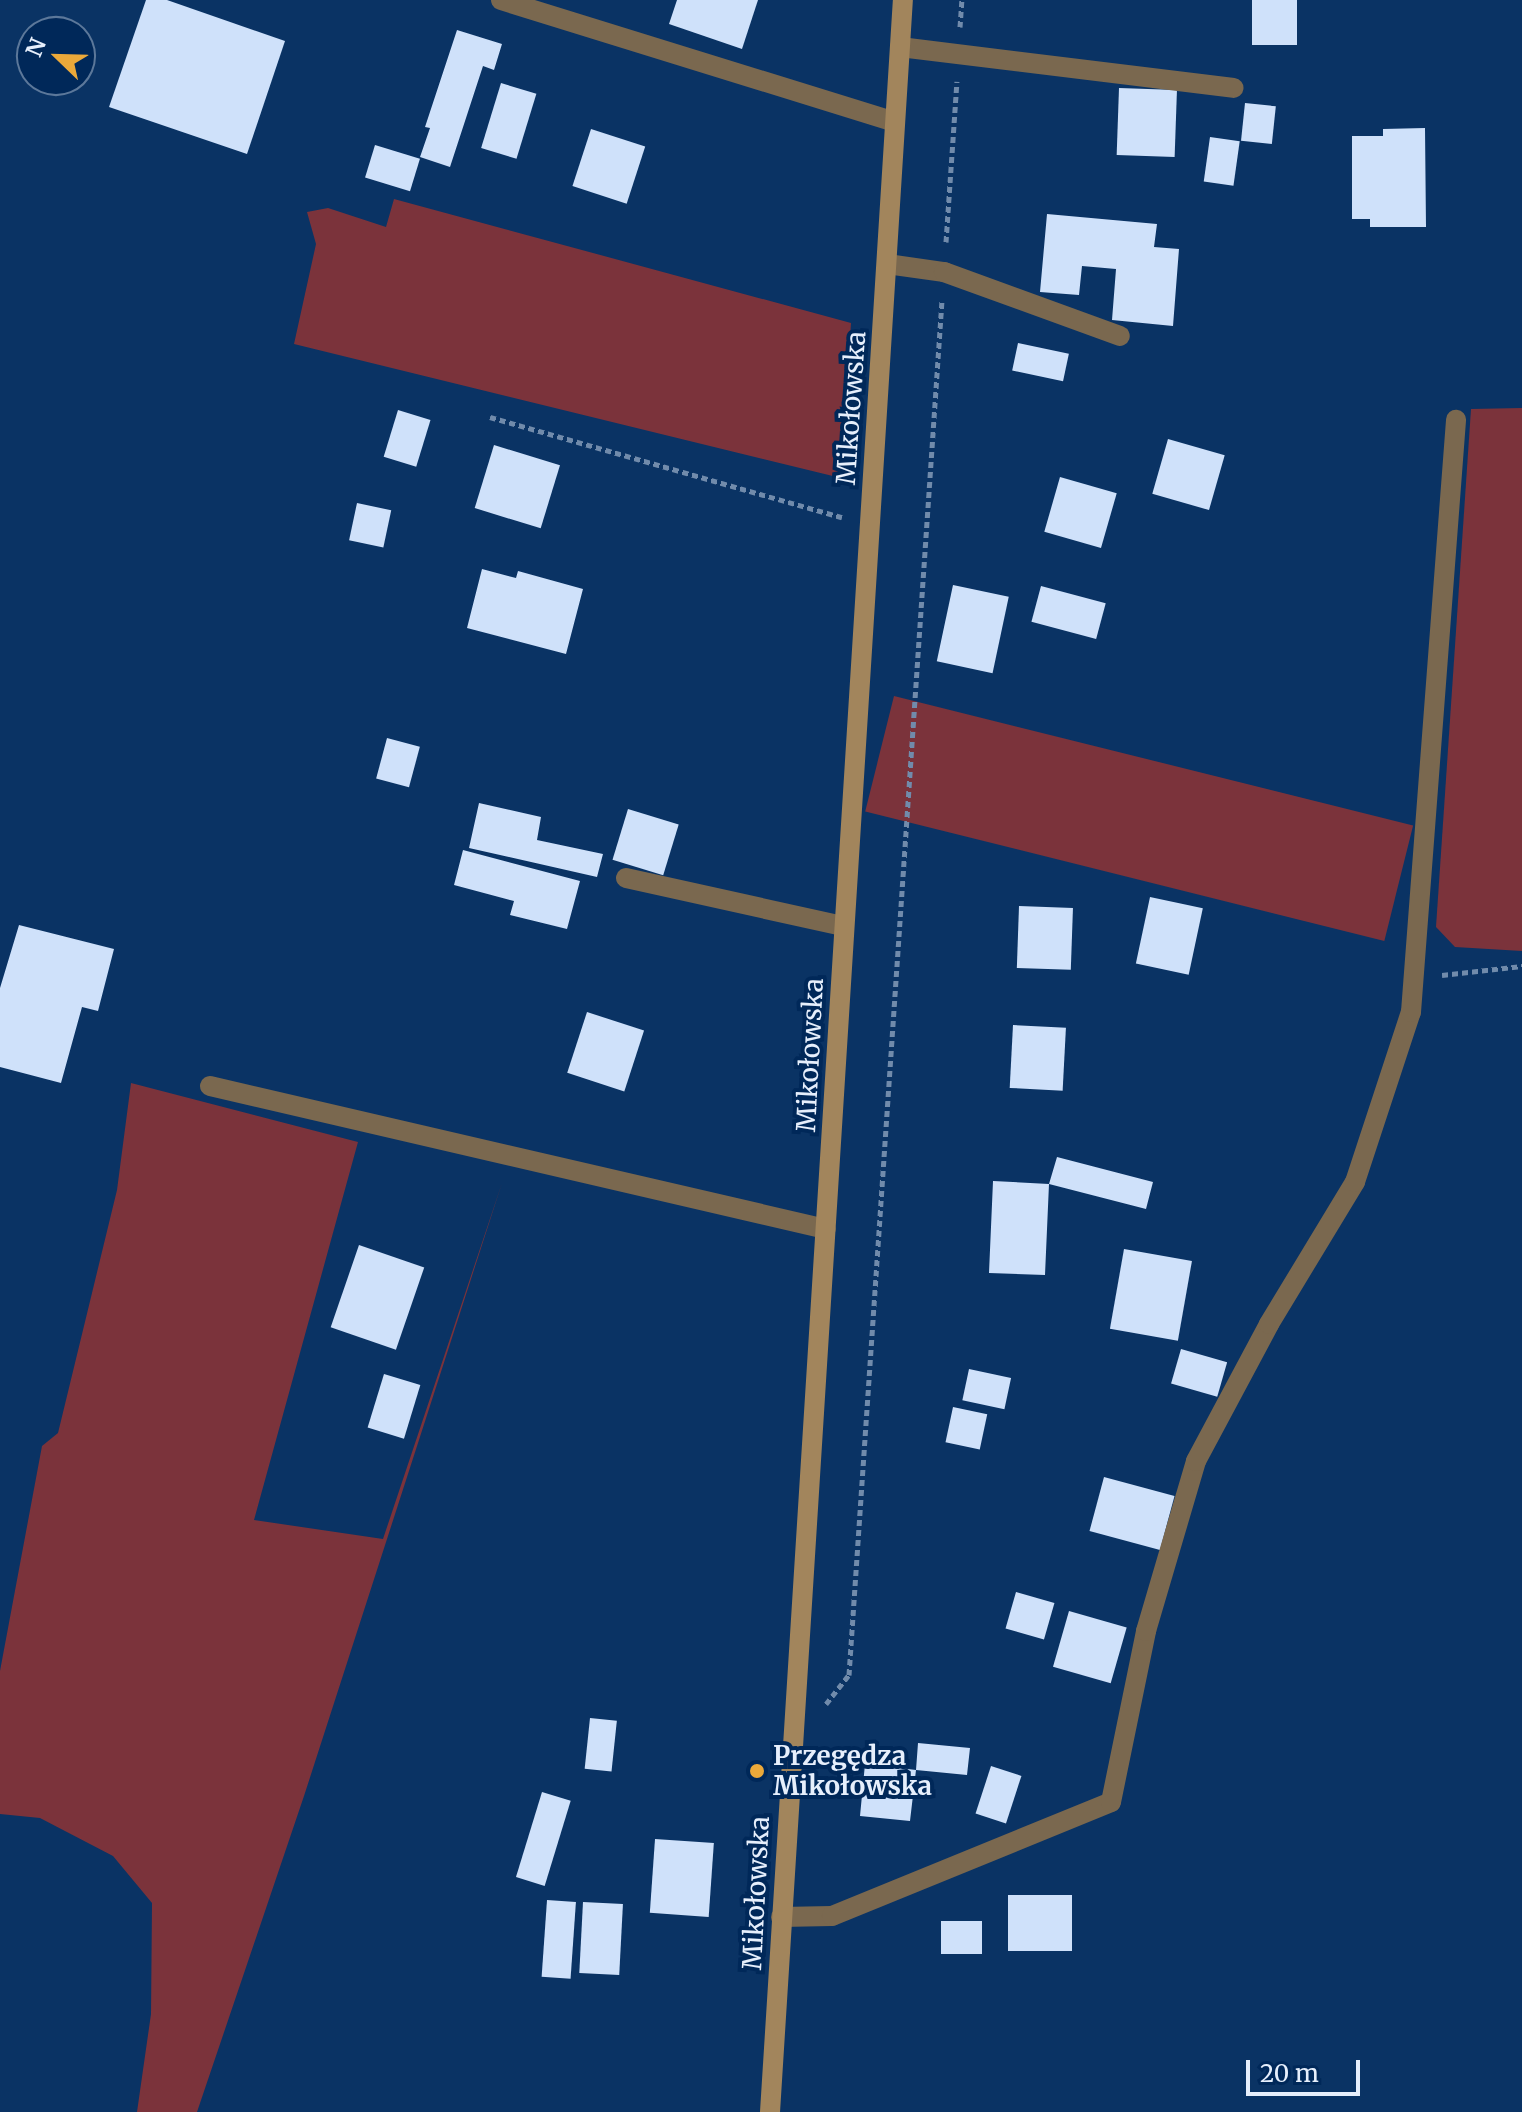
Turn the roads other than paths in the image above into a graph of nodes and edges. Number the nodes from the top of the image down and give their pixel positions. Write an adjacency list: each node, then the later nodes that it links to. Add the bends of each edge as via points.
1 (501, 0): 5 (lane)
2 (903, 0): 3 (main road, Mikołowska)
3 (900, 47): 4 (lane); 5 (main road, Mikołowska)
4 (1233, 88)
5 (895, 122): 6 (main road, Mikołowska)
6 (887, 264): 7 (lane, via 944,272); 10 (main road, Mikołowska)
7 (1120, 336)
8 (1456, 420): 13 (lane, via 1411,1012 1355,1182 1269,1324 1196,1461 1146,1631 1111,1802 832,1916)
9 (626, 878): 10 (lane)
10 (843, 926): 12 (main road, Mikołowska)
11 (210, 1086): 12 (lane)
12 (826, 1229): 13 (main road, Mikołowska)
13 (781, 1917): 14 (main road, Mikołowska)
14 (770, 2112)

